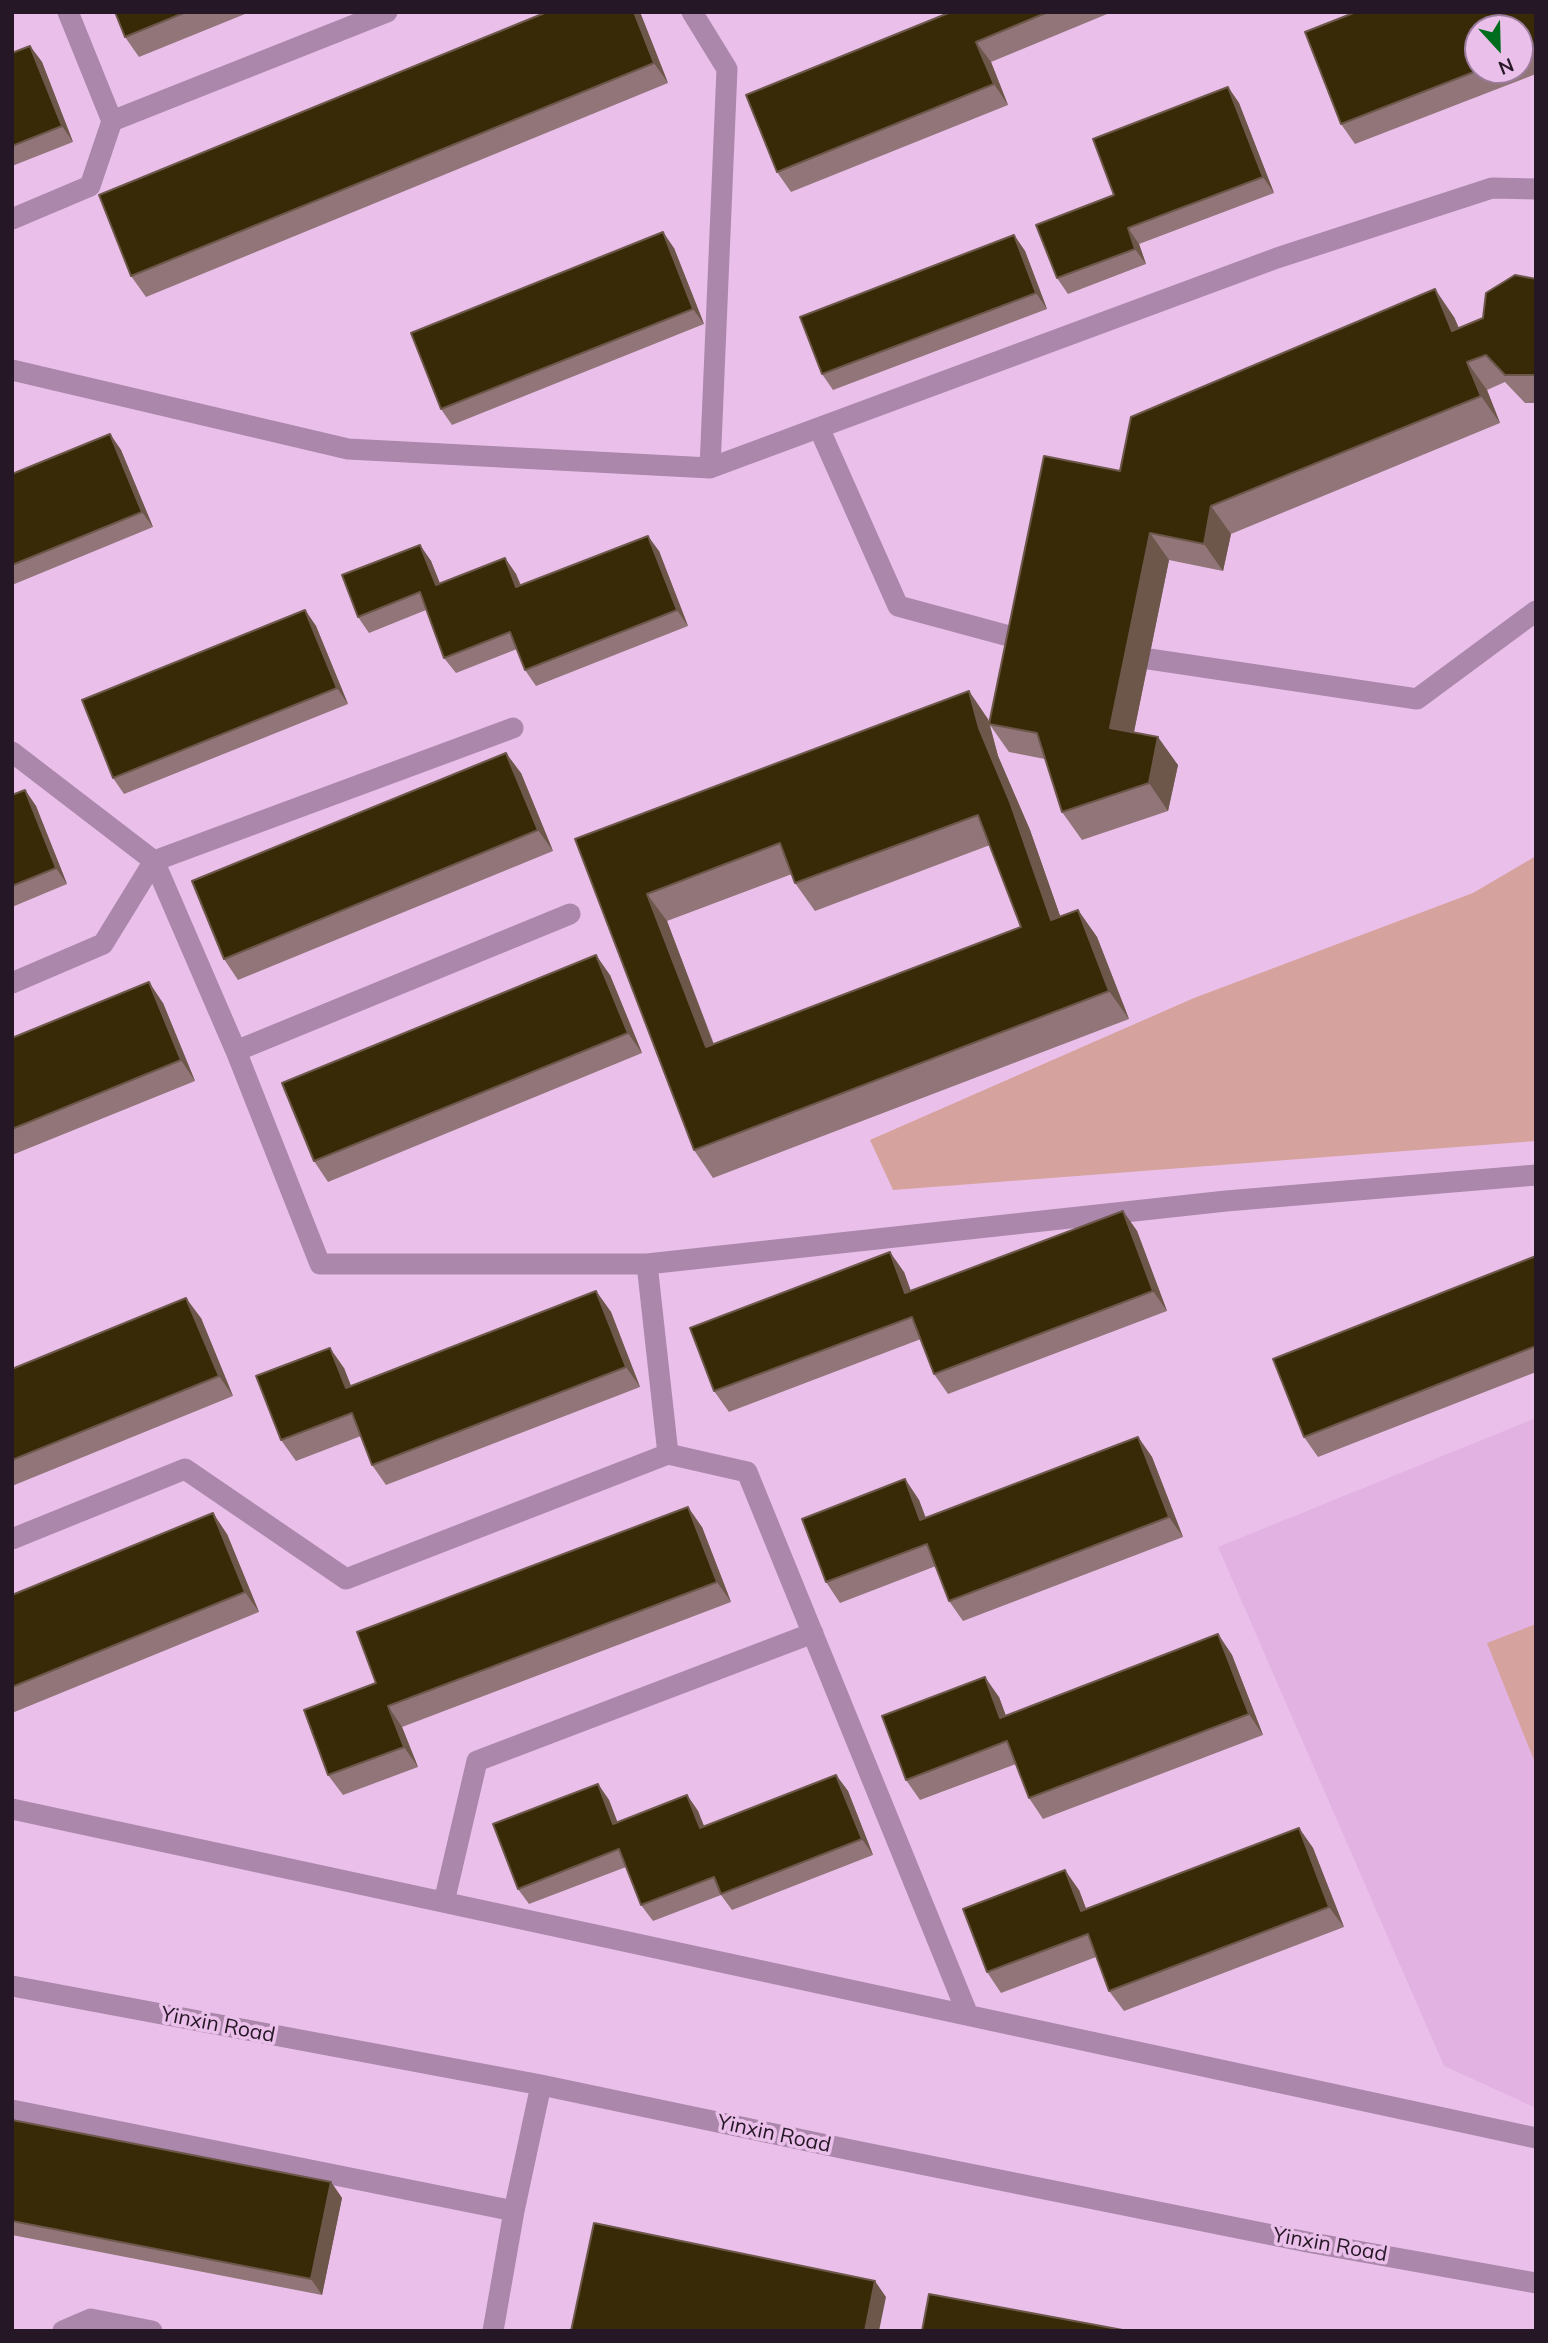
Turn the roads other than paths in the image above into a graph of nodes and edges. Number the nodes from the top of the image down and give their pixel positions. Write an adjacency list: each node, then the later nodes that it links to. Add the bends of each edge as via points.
1 (68, 12): 4 (street)
2 (387, 12): 4 (street)
3 (692, 12): 9 (street, via 727,69)
4 (112, 121): 6 (street, via 90,186)
5 (1536, 189): 8 (street, via 1492,188 1277,258)
6 (12, 219)
7 (12, 370): 9 (street, via 348,449)
8 (819, 428): 9 (street); 11 (street, via 898,606)
9 (710, 468)
10 (1536, 611): 12 (street, via 1417,699)
11 (1031, 642)
12 (1149, 659)
13 (513, 728): 15 (street)
14 (12, 752): 15 (street)
15 (153, 861): 17 (street, via 103,943); 18 (street)
16 (570, 914): 18 (street)
17 (12, 983)
18 (236, 1051): 20 (street, via 320,1264)
19 (1536, 1175): 20 (street, via 1226,1201)
20 (647, 1264): 21 (street)
21 (668, 1454): 22 (street, via 346,1579 185,1469); 23 (street, via 747,1472)
22 (12, 1539)
23 (813, 1633): 25 (street, via 477,1761); 27 (street)
24 (12, 1808): 25 (street)
25 (444, 1902): 27 (street)
26 (12, 1986): 28 (street, Yinxin Road)
27 (968, 2015): 30 (street)
28 (541, 2085): 31 (street); 32 (street, Yinxin Road, via 1293,2239)
29 (12, 2110): 31 (street)
30 (1536, 2138)
31 (514, 2211): 35 (street)
32 (1536, 2283)
33 (63, 2331): 34 (street, via 91,2319)
34 (152, 2331)
35 (493, 2331)

